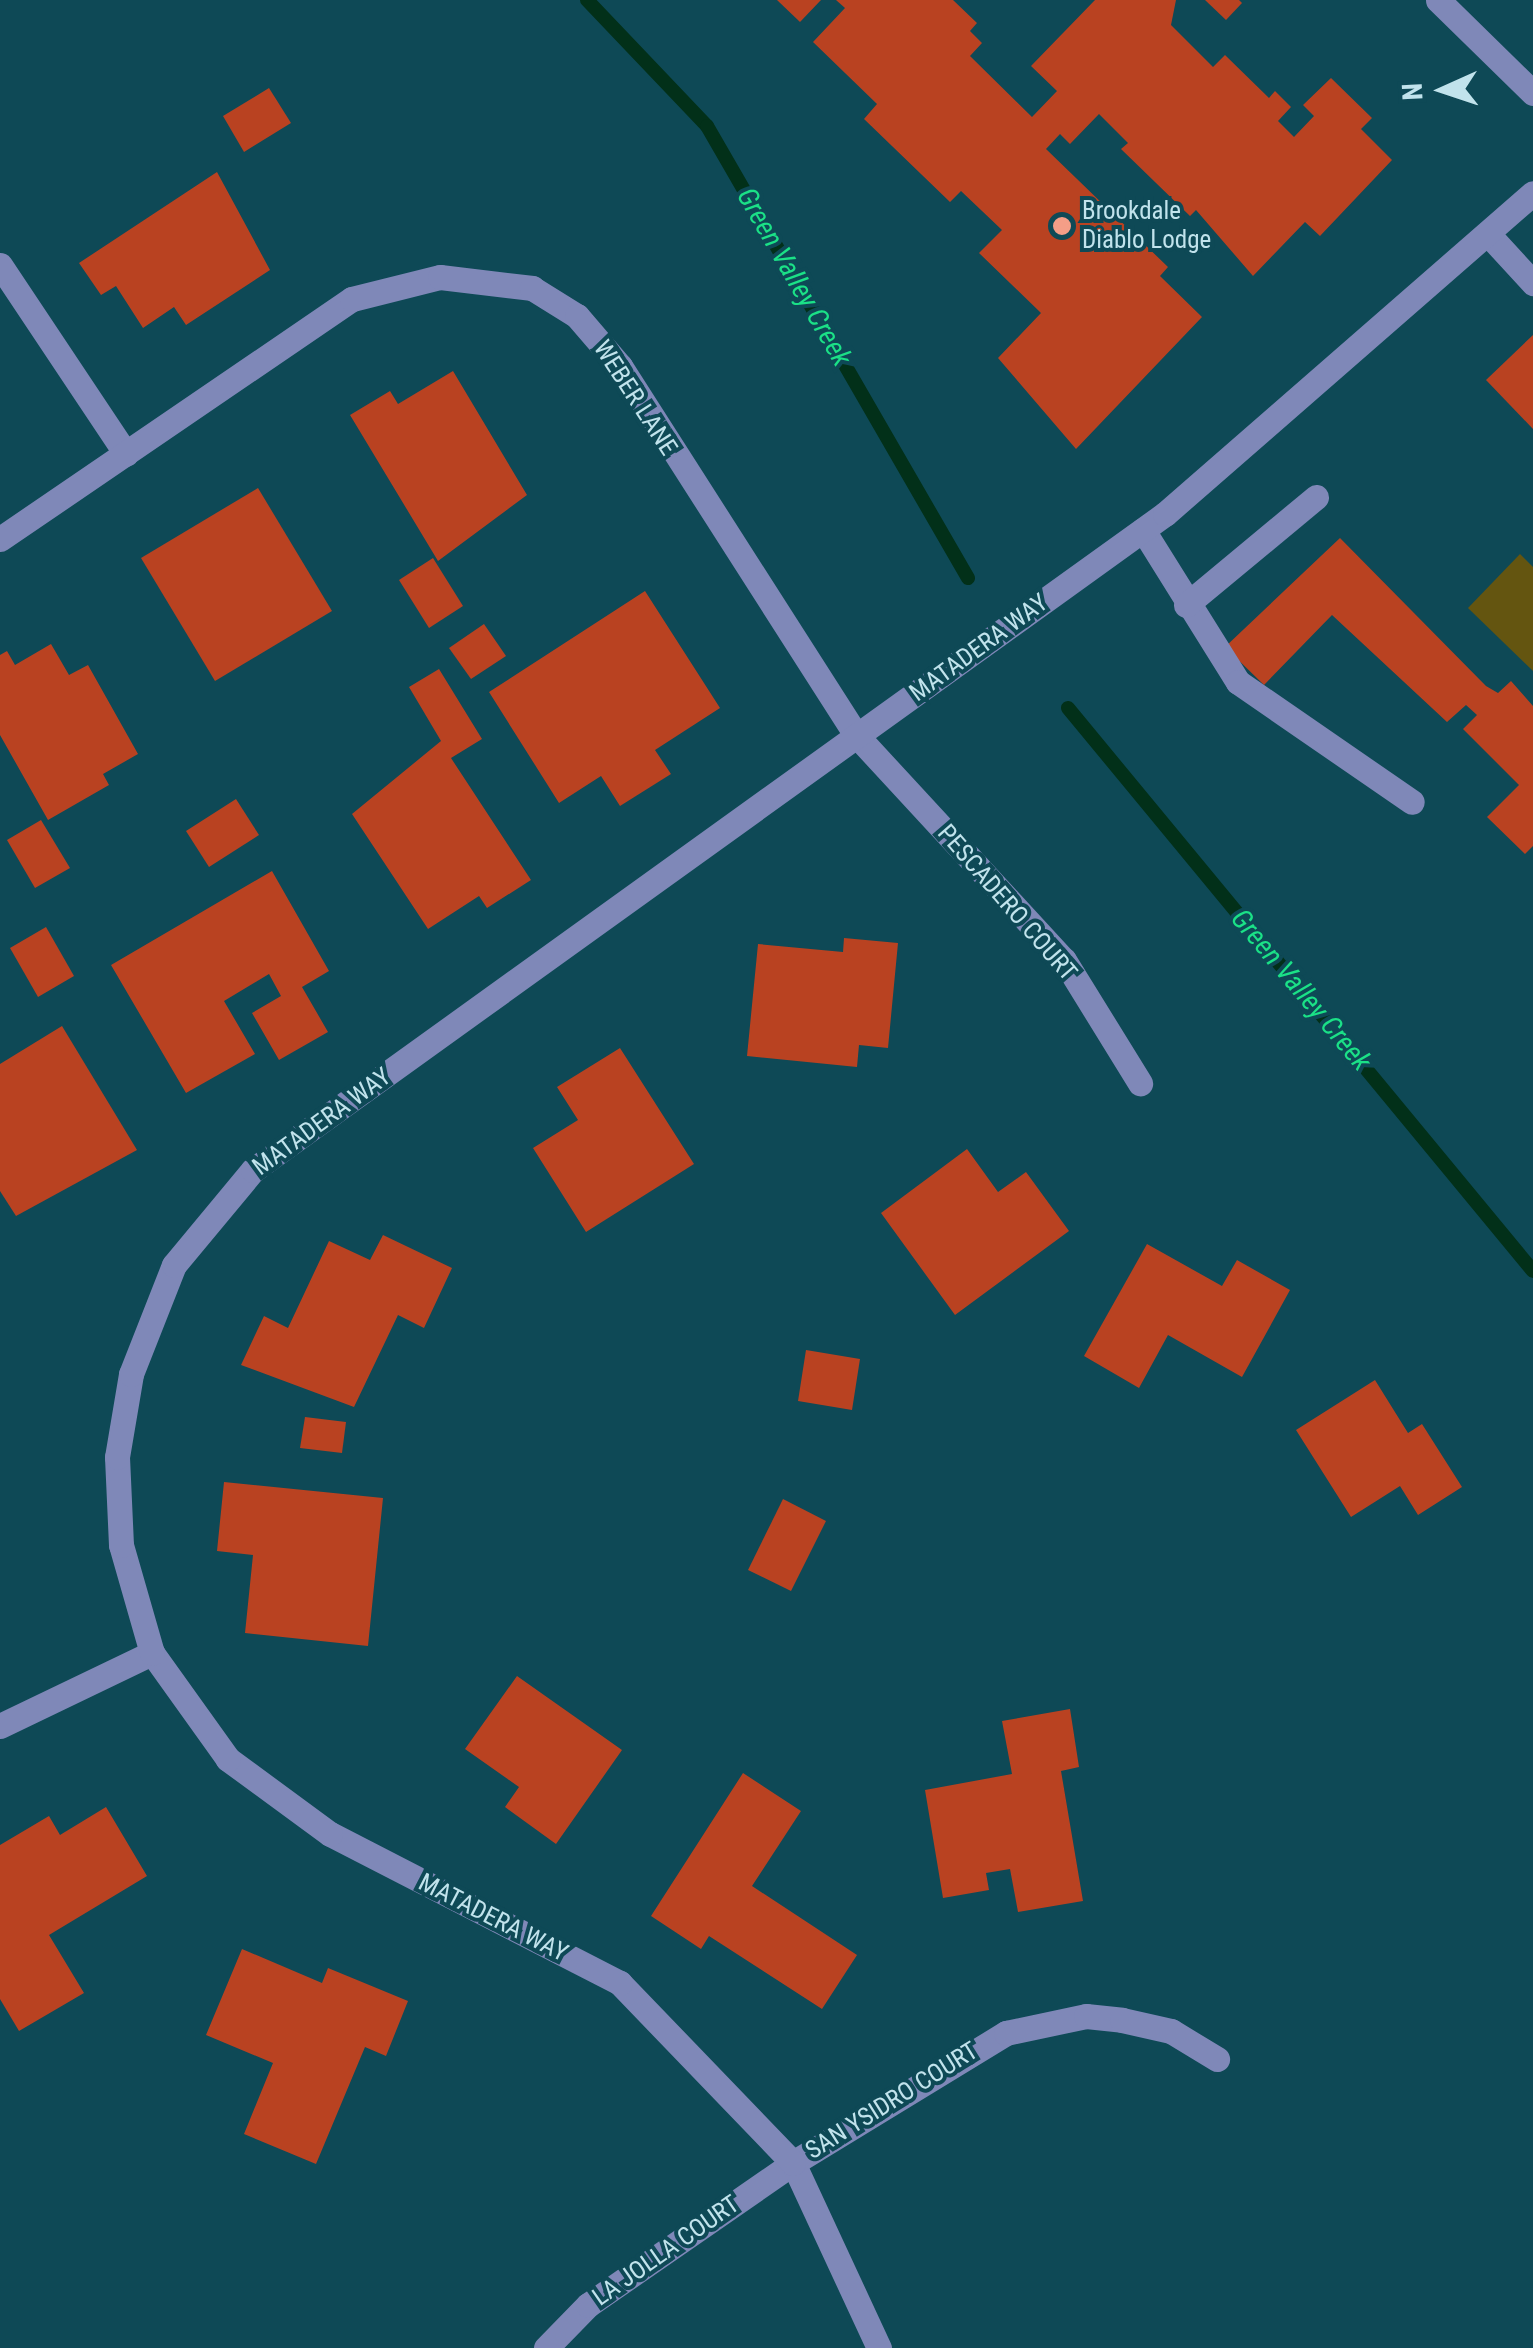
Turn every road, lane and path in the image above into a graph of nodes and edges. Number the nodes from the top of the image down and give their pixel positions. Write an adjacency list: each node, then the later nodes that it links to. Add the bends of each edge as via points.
1 (1438, 0): 2 (street)
2 (1533, 93)
3 (1533, 193): 4 (street, MATADERA WAY)
4 (1488, 234): 6 (street); 9 (street, MATADERA WAY)
5 (0, 264): 7 (street)
6 (1533, 283)
7 (126, 454): 10 (street, WEBER LANE); 12 (street, WEBER LANE, via 352,299 440,277 532,288 577,316 620,366)
8 (1316, 497): 11 (street)
9 (1143, 530): 11 (street); 12 (street, MATADERA WAY)
10 (0, 539)
11 (1186, 605): 13 (street, via 1238,682)
12 (857, 736): 14 (street, PESCADERO COURT, via 1064,960); 15 (street, MATADERA WAY, via 253,1170 174,1265 131,1374 117,1456 120,1545)
13 (1412, 802)
14 (1140, 1083)
15 (152, 1654): 16 (street); 18 (street, MATADERA WAY, via 228,1759 330,1834 620,1983)
16 (0, 1726)
17 (1217, 2060): 18 (street, SAN YSIDRO COURT, via 1171,2032 1122,2020 1046,2021 965,2052)
18 (794, 2163): 19 (street, LA JOLLA COURT, via 588,2305); 20 (street, MATADERA WAY)
19 (546, 2348)
20 (879, 2348)

